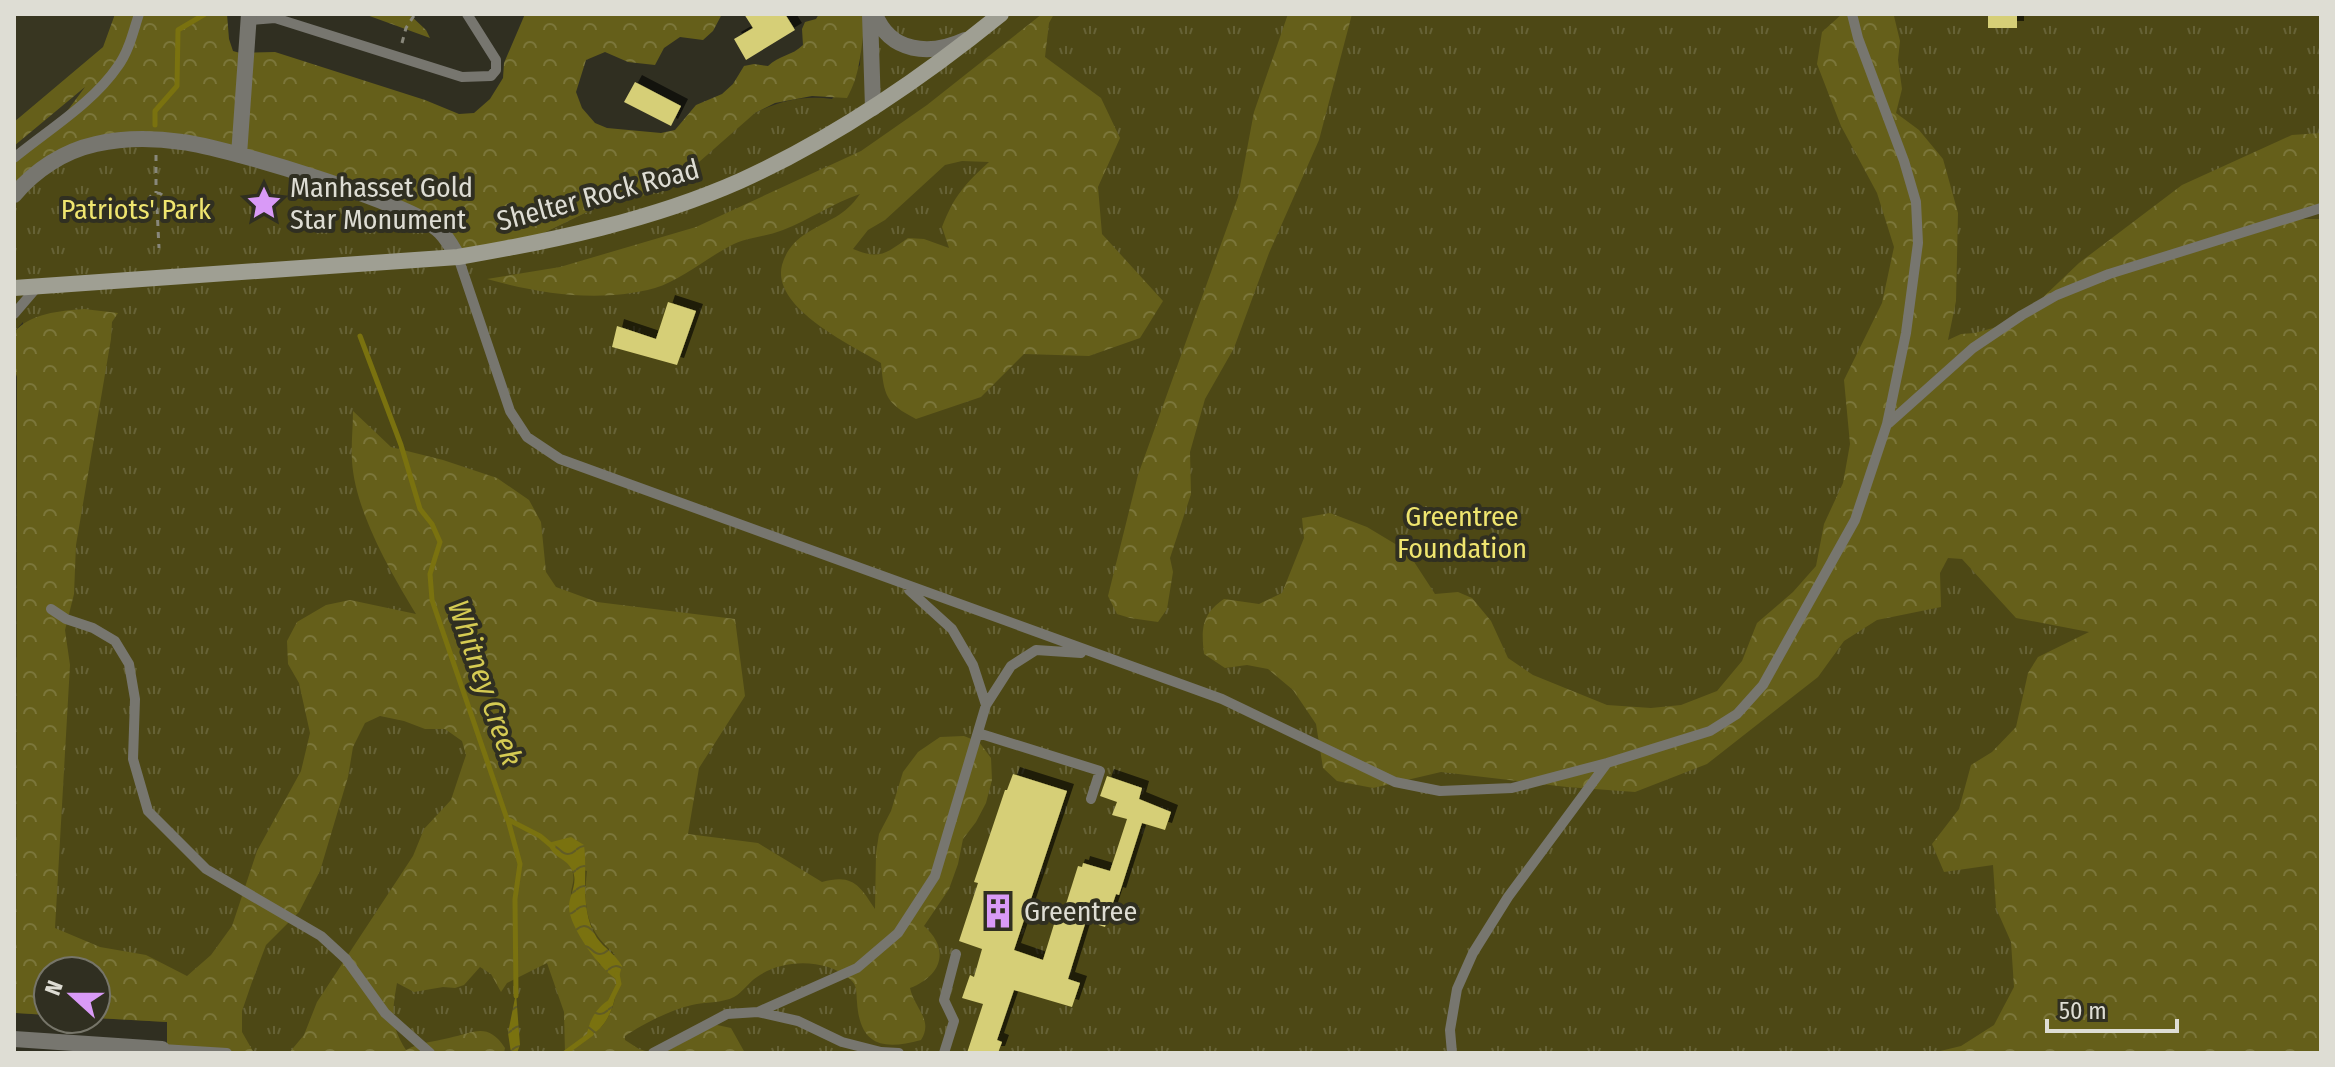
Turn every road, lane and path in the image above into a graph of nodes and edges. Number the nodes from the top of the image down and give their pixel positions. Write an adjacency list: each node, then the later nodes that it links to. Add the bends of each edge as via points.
1 (139, 14): 13 (lane, via 129,46 106,81)
2 (415, 14): 9 (path)
3 (467, 14): 9 (lane, via 496,60 491,76 462,77)
4 (872, 14): 8 (street, via 894,42 909,48 940,48); 10 (street)
5 (1001, 14): 8 (main road, Shelter Rock Road)
6 (1852, 14): 23 (lane, via 1916,202 1918,243)
7 (249, 17): 9 (lane, via 275,18); 12 (street)
8 (977, 34): 10 (main road, Shelter Rock Road)
9 (398, 57)
10 (873, 108): 19 (main road, Shelter Rock Road, via 795,154 677,205)
11 (155, 140): 12 (street); 14 (path); 15 (street, via 80,148 41,169)
12 (239, 155): 19 (street, via 405,211 441,231)
13 (14, 158)
14 (156, 193): 16 (path, via 149,200); 16 (path, via 164,200)
15 (14, 195)
16 (157, 208): 18 (path)
17 (2321, 208): 23 (lane, via 2057,295 1973,348)
18 (159, 248)
19 (458, 257): 20 (main road, Shelter Rock Road); 24 (lane, via 510,411 527,437 560,459)
20 (38, 286): 21 (main road, Shelter Rock Road); 22 (lane)
21 (14, 288)
22 (14, 314)
23 (1887, 424): 29 (lane, via 1855,520 1763,685 1737,714 1710,731)
24 (903, 585): 26 (lane); 27 (lane, via 952,629 973,665)
25 (51, 609): 36 (lane, via 115,641 129,664 135,699 133,759 148,811 206,869 321,936 346,959 385,1013)
26 (1097, 654): 27 (lane, via 1036,650 1011,666); 29 (lane, via 1222,699 1395,782 1440,791 1512,788)
27 (986, 705): 28 (lane)
28 (978, 733): 30 (lane, via 1100,771); 32 (lane, via 935,876 898,933 857,968)
29 (1607, 763): 40 (lane, via 1473,953 1457,989)
30 (1091, 799)
31 (956, 954): 39 (lane, via 944,1000 954,1021)
32 (758, 1012): 37 (lane, via 727,1014); 38 (lane, via 798,1021 842,1042)
33 (14, 1039): 34 (street)
34 (162, 1051): 35 (lane)
35 (227, 1053)
36 (430, 1053)
37 (653, 1053)
38 (899, 1053)
39 (944, 1053)
40 (1452, 1053)

